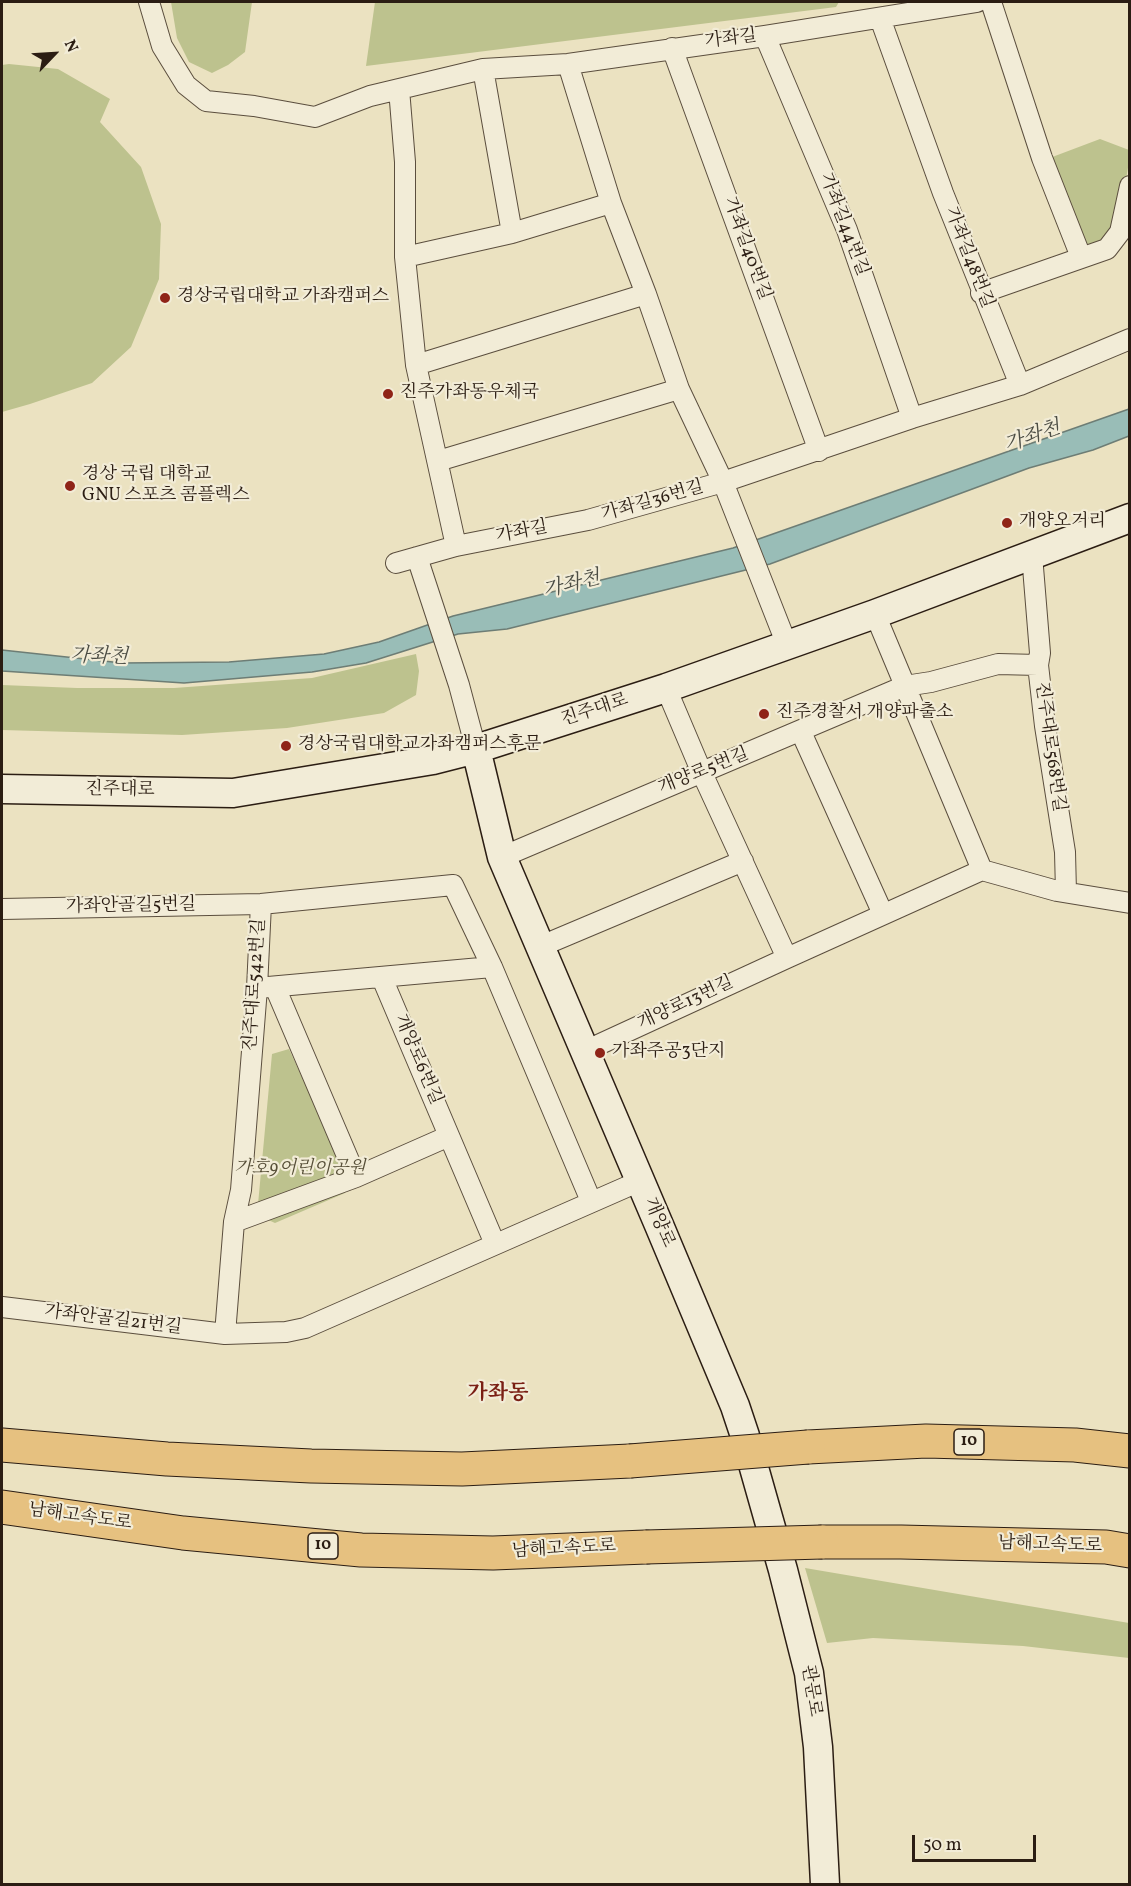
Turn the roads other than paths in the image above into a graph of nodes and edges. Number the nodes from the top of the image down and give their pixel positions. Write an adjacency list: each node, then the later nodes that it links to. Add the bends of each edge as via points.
1 (149, 2): 9 (street, 가좌길, via 162,46 186,85 206,101 315,117)
2 (977, 2): 4 (street, 가좌길)
3 (991, 2): 14 (street, via 1042,158)
4 (880, 18): 5 (street, 가좌길); 15 (street, 가좌길48번길)
5 (765, 36): 6 (street, 가좌길); 21 (street, 가좌길44번길, via 847,230)
6 (672, 48): 7 (street, 가좌길); 22 (street, 가좌길40번길)
7 (568, 63): 8 (street, 가좌길); 11 (street, 가좌길36번길)
8 (483, 69): 9 (street, 가좌길); 12 (street)
9 (399, 88): 13 (street, via 405,162)
10 (1130, 186): 14 (street, via 1120,232 1107,249)
11 (611, 203): 12 (street); 16 (street, 가좌길36번길)
12 (512, 233): 13 (street)
13 (405, 257): 18 (street)
14 (1081, 257): 15 (street)
15 (981, 293): 19 (street, 가좌길48번길)
16 (646, 294): 18 (street); 20 (street, 가좌길36번길)
17 (1130, 339): 19 (street)
18 (416, 365): 23 (street)
19 (1020, 385): 21 (street)
20 (680, 389): 23 (street); 24 (street, 가좌길36번길)
21 (912, 418): 22 (street)
22 (819, 451): 24 (street)
23 (438, 461): 27 (street)
24 (723, 482): 26 (street, 가좌길36번길); 32 (street)
25 (1130, 518): 28 (street, 진주대로)
26 (588, 520): 27 (street, 가좌길)
27 (456, 546): 29 (street, 가좌길)
28 (1032, 555): 31 (street, 진주대로); 33 (street)
29 (417, 557): 30 (street, 가좌길); 37 (street)
30 (396, 563)
31 (875, 614): 32 (street, 진주대로); 34 (street)
32 (787, 645): 35 (street, 진주대로)
33 (1038, 665): 34 (street, 진주대로568번길, via 998,664); 43 (street, 진주대로568번길, via 1065,852)
34 (905, 686): 36 (street, 개양로5번길); 42 (street)
35 (666, 688): 37 (street, 진주대로); 38 (street)
36 (801, 732): 38 (street, 개양로5번길); 47 (street)
37 (476, 749): 39 (street, 진주대로, via 434,760 233,793); 40 (street, 개양로)
38 (702, 773): 40 (street, 개양로5번길); 41 (street)
39 (2, 789)
40 (502, 857): 48 (street, 개양로)
41 (743, 861): 48 (street); 49 (street)
42 (982, 870): 43 (street); 47 (street, 개양로13번길)
43 (1066, 892): 44 (street)
44 (1130, 903)
45 (261, 904): 46 (street, 가좌안골길5번길); 50 (street, 진주대로542번길, via 453,885); 52 (street, 진주대로542번길)
46 (2, 909)
47 (883, 914): 49 (street, 개양로13번길)
48 (539, 947): 53 (street, 개양로)
49 (787, 958): 53 (street, 개양로13번길)
50 (492, 966): 51 (street); 57 (street)
51 (382, 978): 52 (street); 54 (street, 개양로6번길)
52 (266, 988): 55 (street, 진주대로542번길); 58 (street, 진주대로542번길)
53 (585, 1051): 56 (street, 개양로)
54 (449, 1136): 55 (street); 59 (street, 개양로6번길)
55 (356, 1177): 58 (street)
56 (640, 1181): 57 (street); 64 (street, 개양로, via 735,1406)
57 (591, 1202): 59 (street)
58 (234, 1222): 61 (street, 진주대로542번길)
59 (495, 1244): 61 (street, via 305,1328)
60 (2, 1307): 61 (street, 가좌안골길21번길)
61 (225, 1334)
62 (2, 1445): 63 (highway, 10, bridge, via 167,1459 462,1469 926,1442 1075,1445)
63 (1130, 1451)
64 (764, 1503): 67 (street, 관문로, via 809,1673 818,1747)
65 (2, 1507): 66 (highway, 남해고속도로 / 10, bridge, via 183,1533 360,1550 493,1553 902,1542 1106,1547)
66 (1130, 1551)
67 (825, 1884)

